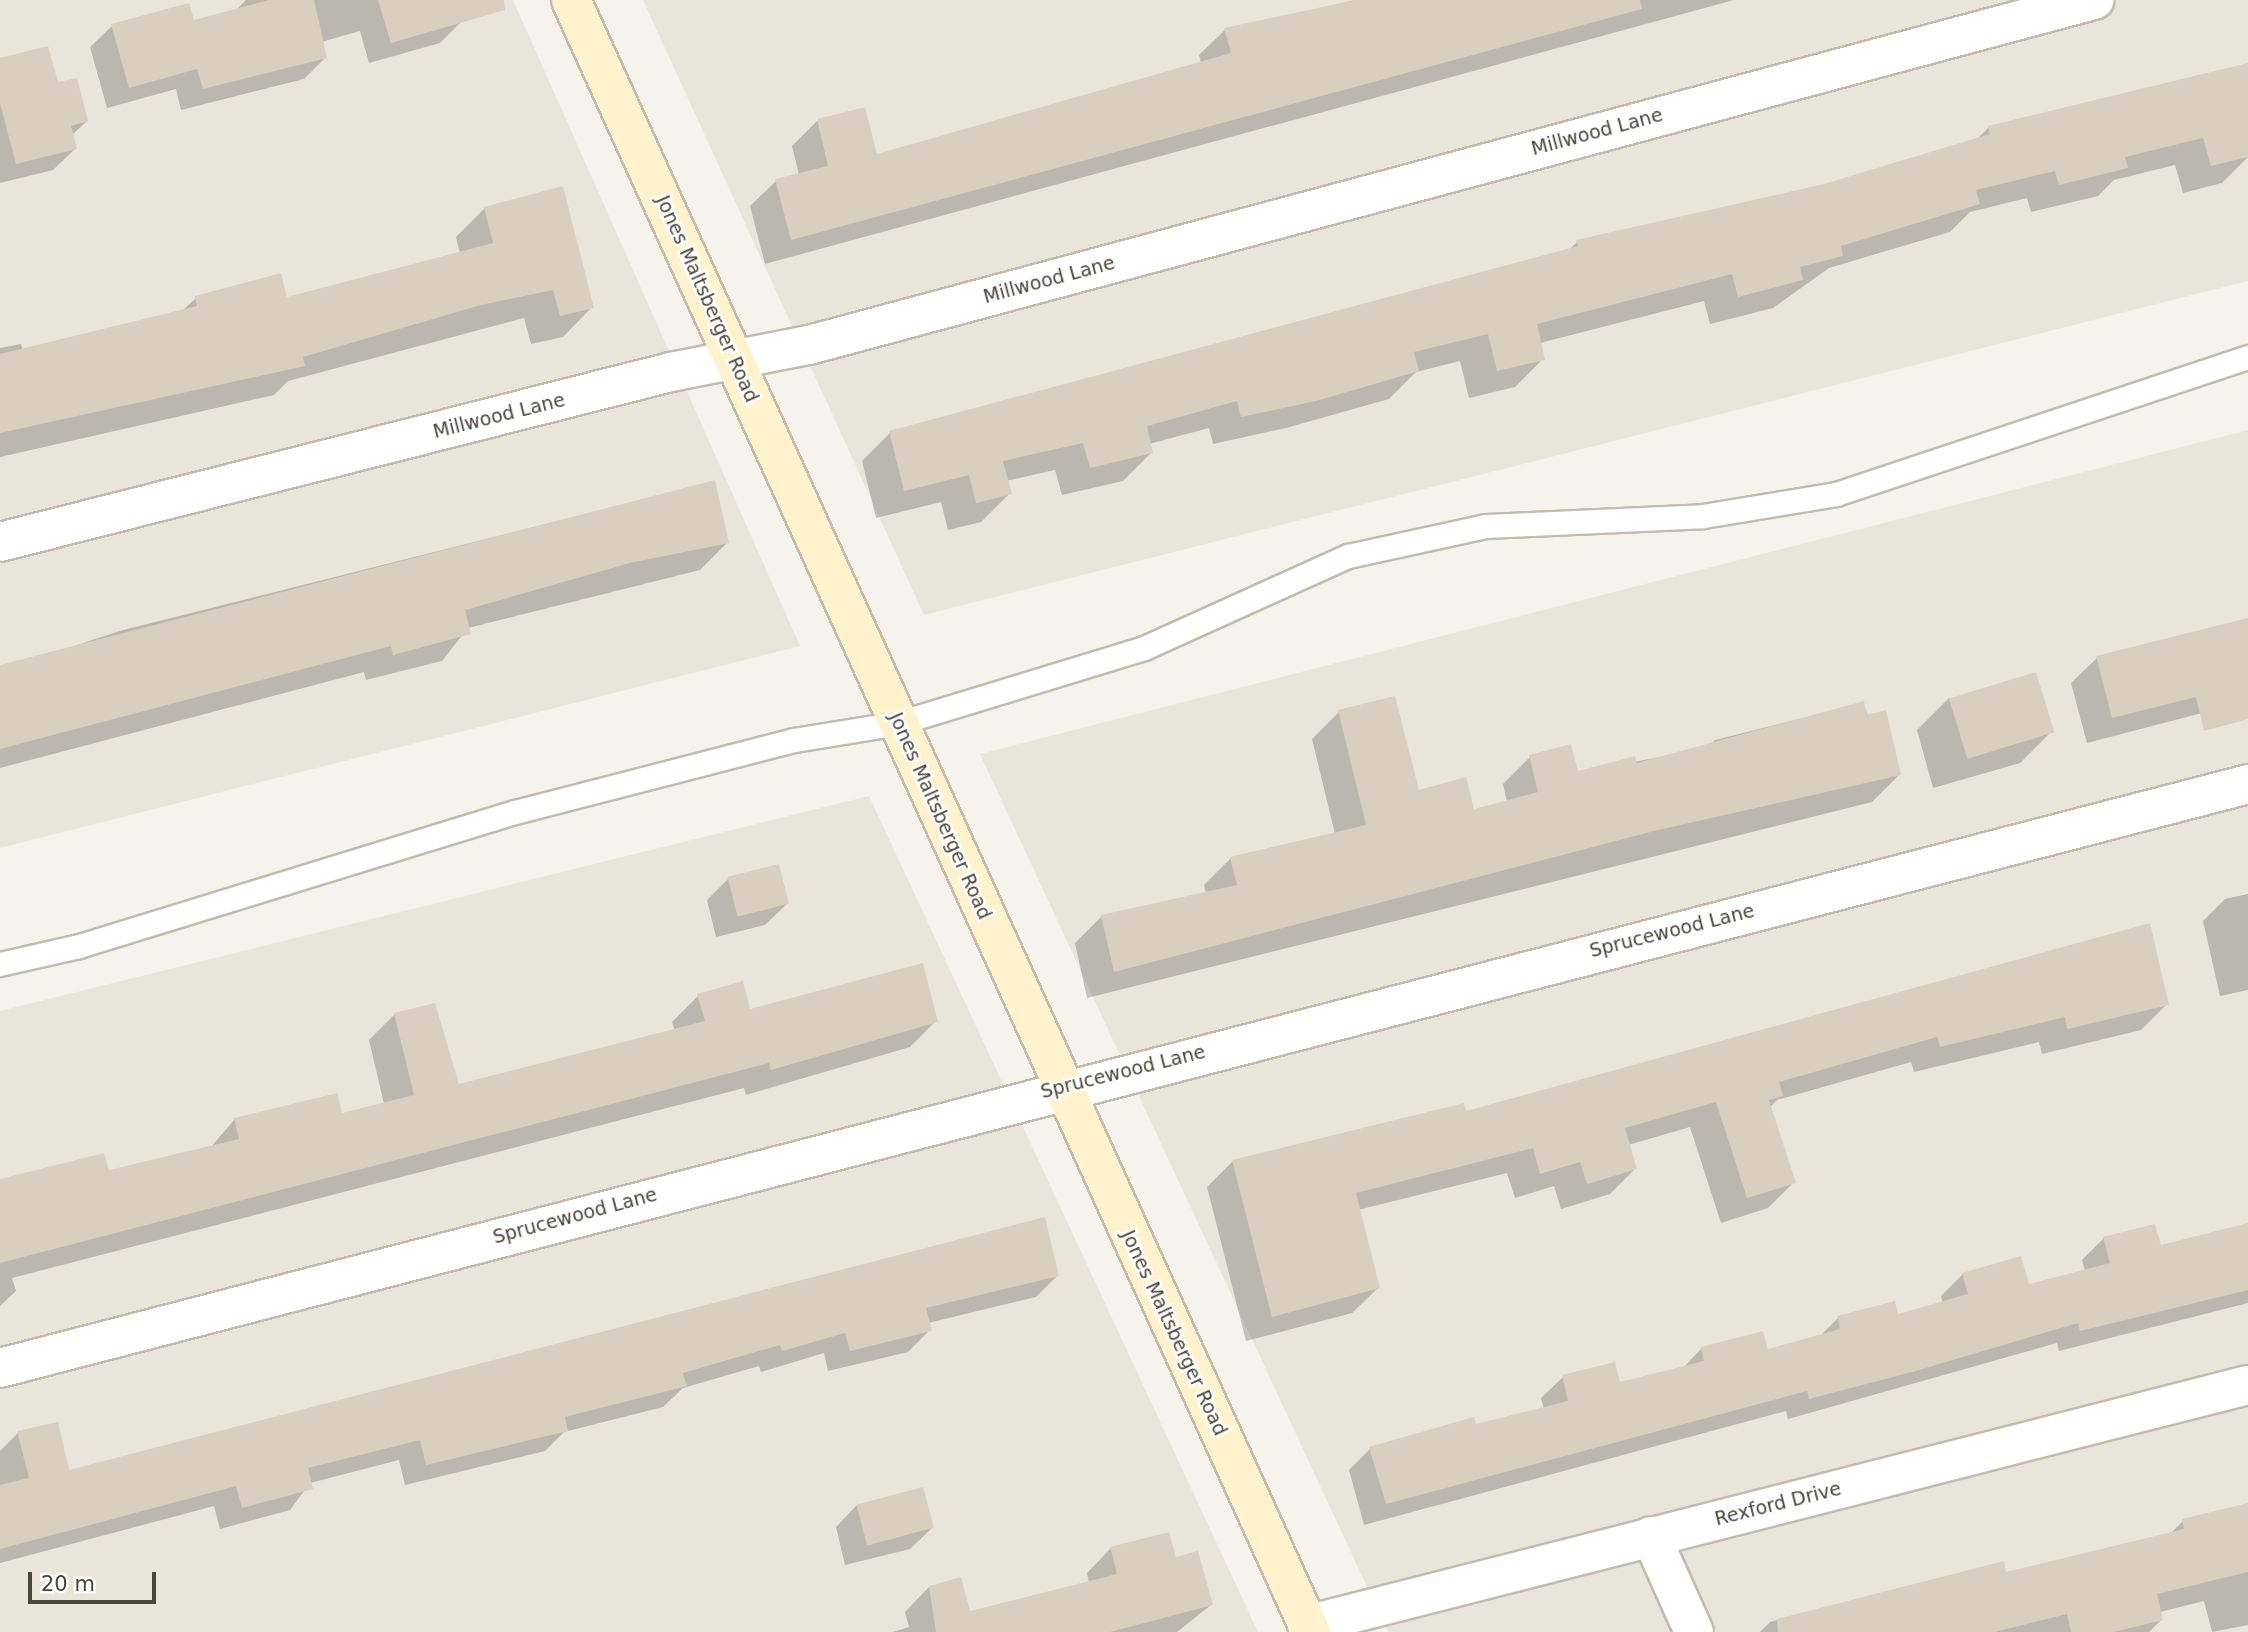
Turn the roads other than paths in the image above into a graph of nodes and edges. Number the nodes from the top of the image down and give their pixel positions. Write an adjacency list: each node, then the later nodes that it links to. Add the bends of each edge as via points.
1 (571, 0): 4 (main road, Jones Maltsberger Road)
2 (2094, 0): 4 (street, Millwood Lane)
3 (2248, 358): 6 (lane, via 1836,494 1703,516 1486,526 1348,556 1144,648)
4 (735, 359): 5 (street, Millwood Lane); 6 (main road, Jones Maltsberger Road)
5 (0, 542)
6 (898, 723): 8 (lane, via 794,740 515,813 79,946); 9 (main road, Jones Maltsberger Road)
7 (2248, 784): 9 (street, Sprucewood Lane)
8 (0, 964)
9 (1061, 1087): 10 (street, Sprucewood Lane); 13 (main road, Jones Maltsberger Road)
10 (0, 1368)
11 (2248, 1385): 12 (street, Rexford Drive)
12 (1651, 1536): 13 (street, Rexford Drive); 14 (street)
13 (1309, 1628)
14 (1694, 1632)

